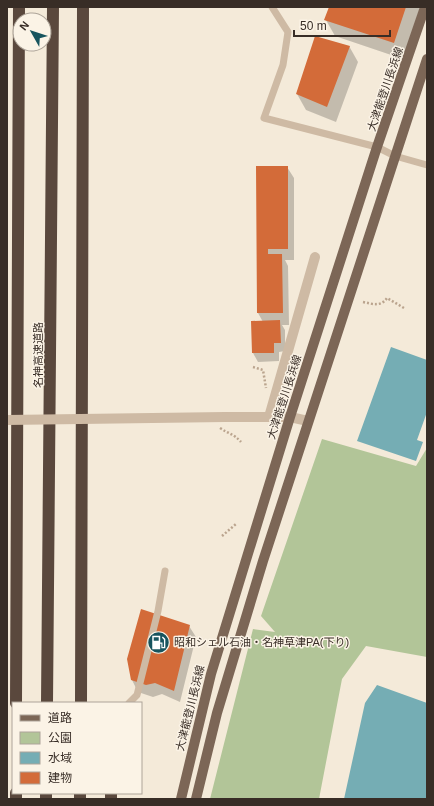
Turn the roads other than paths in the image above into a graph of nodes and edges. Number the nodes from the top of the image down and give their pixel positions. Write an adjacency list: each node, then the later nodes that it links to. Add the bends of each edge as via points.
1 (19, 7): 20 (highway)
2 (47, 7): 10 (highway)
3 (53, 7): 10 (highway, 名神高速道路)
4 (83, 7): 9 (highway)
5 (89, 7): 9 (highway)
6 (272, 7): 11 (lane, via 288,32 283,65 264,118)
7 (425, 7): 11 (main road, 大津能登川長浜線)
8 (427, 58): 12 (main road)
9 (83, 85): 22 (highway)
10 (52, 88): 21 (highway, 名神高速道路)
11 (377, 147): 12 (lane); 16 (main road, 大津能登川長浜線)
12 (395, 156): 13 (lane); 18 (main road)
13 (427, 164)
14 (315, 257): 15 (street)
15 (269, 417): 16 (street); 17 (street, bridge)
16 (290, 417): 18 (street); 24 (main road, 大津能登川長浜線, via 211,674)
17 (7, 420)
18 (308, 421): 25 (main road, via 217,713)
19 (165, 571): 23 (lane, via 137,695)
20 (16, 702)
21 (47, 702)
22 (80, 702)
23 (130, 702)
24 (181, 799)
25 (196, 799)

